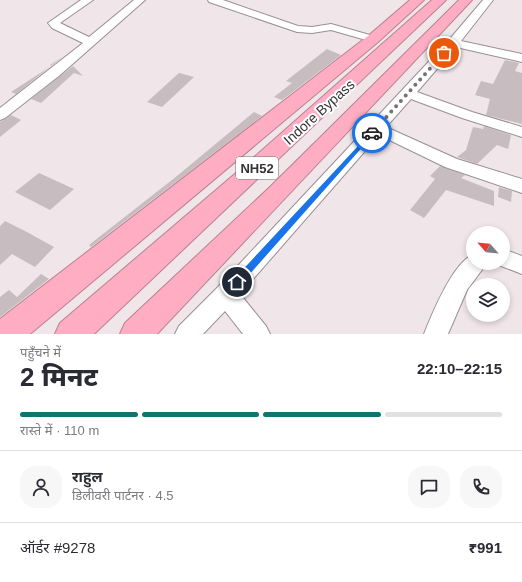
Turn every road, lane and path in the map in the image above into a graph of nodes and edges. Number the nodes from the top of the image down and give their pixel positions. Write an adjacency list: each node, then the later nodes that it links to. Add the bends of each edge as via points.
1 (88, 0): 9 (street, via 53,23)
2 (140, 0): 9 (street)
3 (213, 0): 8 (street, via 297,29 331,27)
4 (418, 0): 8 (highway)
5 (440, 0): 23 (highway, Indore Bypass / NH52)
6 (466, 0): 24 (highway, Indore Bypass / NH52)
7 (488, 0): 10 (street)
8 (373, 39): 22 (highway)
9 (91, 42): 13 (street)
10 (454, 43): 11 (street); 12 (street)
11 (522, 58)
12 (408, 93): 14 (street); 15 (street, via 466,115)
13 (0, 114)
14 (376, 128): 16 (street, via 451,163); 20 (street)
15 (522, 132)
16 (522, 186)
17 (510, 261): 18 (street)
18 (522, 265)
19 (470, 270): 26 (street, via 460,283)
20 (226, 294): 21 (street); 25 (street)
21 (194, 331)
22 (6, 334)
23 (71, 334)
24 (136, 334)
25 (258, 334)
26 (436, 334)

